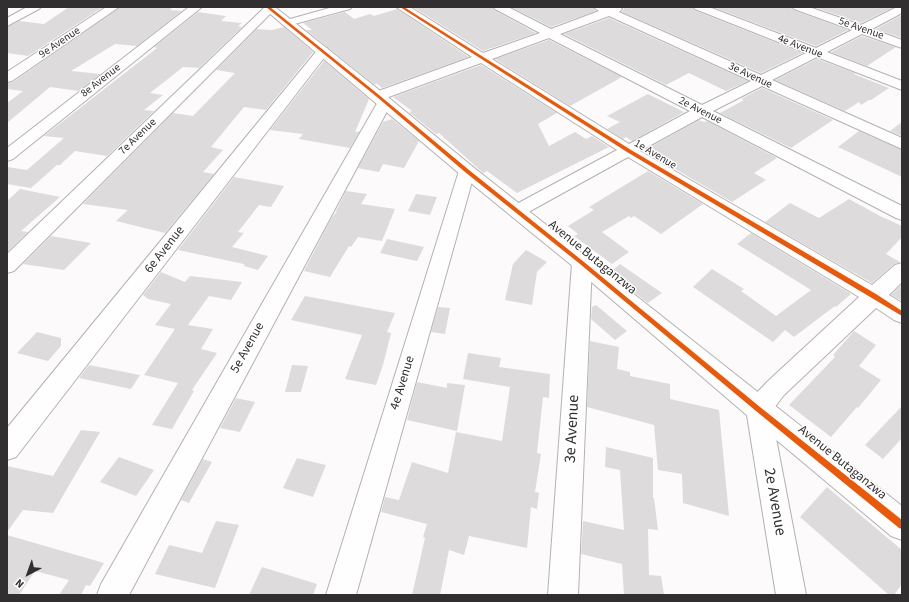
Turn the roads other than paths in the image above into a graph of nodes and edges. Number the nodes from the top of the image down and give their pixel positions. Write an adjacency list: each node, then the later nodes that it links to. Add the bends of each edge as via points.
1 (35, 7): 14 (street)
2 (113, 7): 22 (street, 9e Avenue)
3 (196, 7): 29 (street, 8e Avenue)
4 (346, 7): 15 (street)
5 (402, 7): 21 (street, 1e Avenue)
6 (499, 7): 17 (street, 2e Avenue)
7 (622, 7): 12 (street)
8 (698, 7): 20 (street, 4e Avenue)
9 (798, 7): 16 (street, 5e Avenue)
10 (898, 7): 13 (street)
11 (269, 8): 15 (street, Avenue Butaganzwa); 34 (street, 7e Avenue)
12 (604, 9): 17 (street); 23 (street, 3e Avenue)
13 (902, 9): 16 (street)
14 (7, 23)
15 (287, 23): 19 (street, Avenue Butaganzwa)
16 (862, 29): 18 (street, 5e Avenue); 20 (street)
17 (549, 33): 21 (street); 26 (street, 2e Avenue)
18 (902, 44)
19 (323, 51): 25 (street, Avenue Butaganzwa); 39 (street, 6e Avenue)
20 (817, 54): 23 (street); 24 (street, 4e Avenue)
21 (480, 57): 25 (street); 28 (street, 1e Avenue)
22 (7, 78)
23 (761, 81): 26 (street); 27 (street, 3e Avenue)
24 (902, 86)
25 (382, 99): 30 (street, Avenue Butaganzwa); 41 (street, 5e Avenue)
26 (702, 111): 28 (street); 32 (street, 2e Avenue)
27 (902, 144)
28 (629, 151): 31 (street); 36 (street, 1e Avenue)
29 (7, 156)
30 (467, 171): 31 (street, Avenue Butaganzwa); 42 (street, 4e Avenue)
31 (517, 211): 33 (street, Avenue Butaganzwa)
32 (902, 214)
33 (582, 264): 38 (street, Avenue Butaganzwa); 43 (street, 3e Avenue)
34 (7, 266)
35 (902, 270): 36 (street)
36 (874, 296): 37 (street, 1e Avenue); 38 (street, via 776,388)
37 (902, 314)
38 (758, 409): 40 (street, Avenue Butaganzwa); 44 (street, 2e Avenue)
39 (7, 448)
40 (902, 525)
41 (112, 595)
42 (341, 595)
43 (563, 595)
44 (791, 595)

